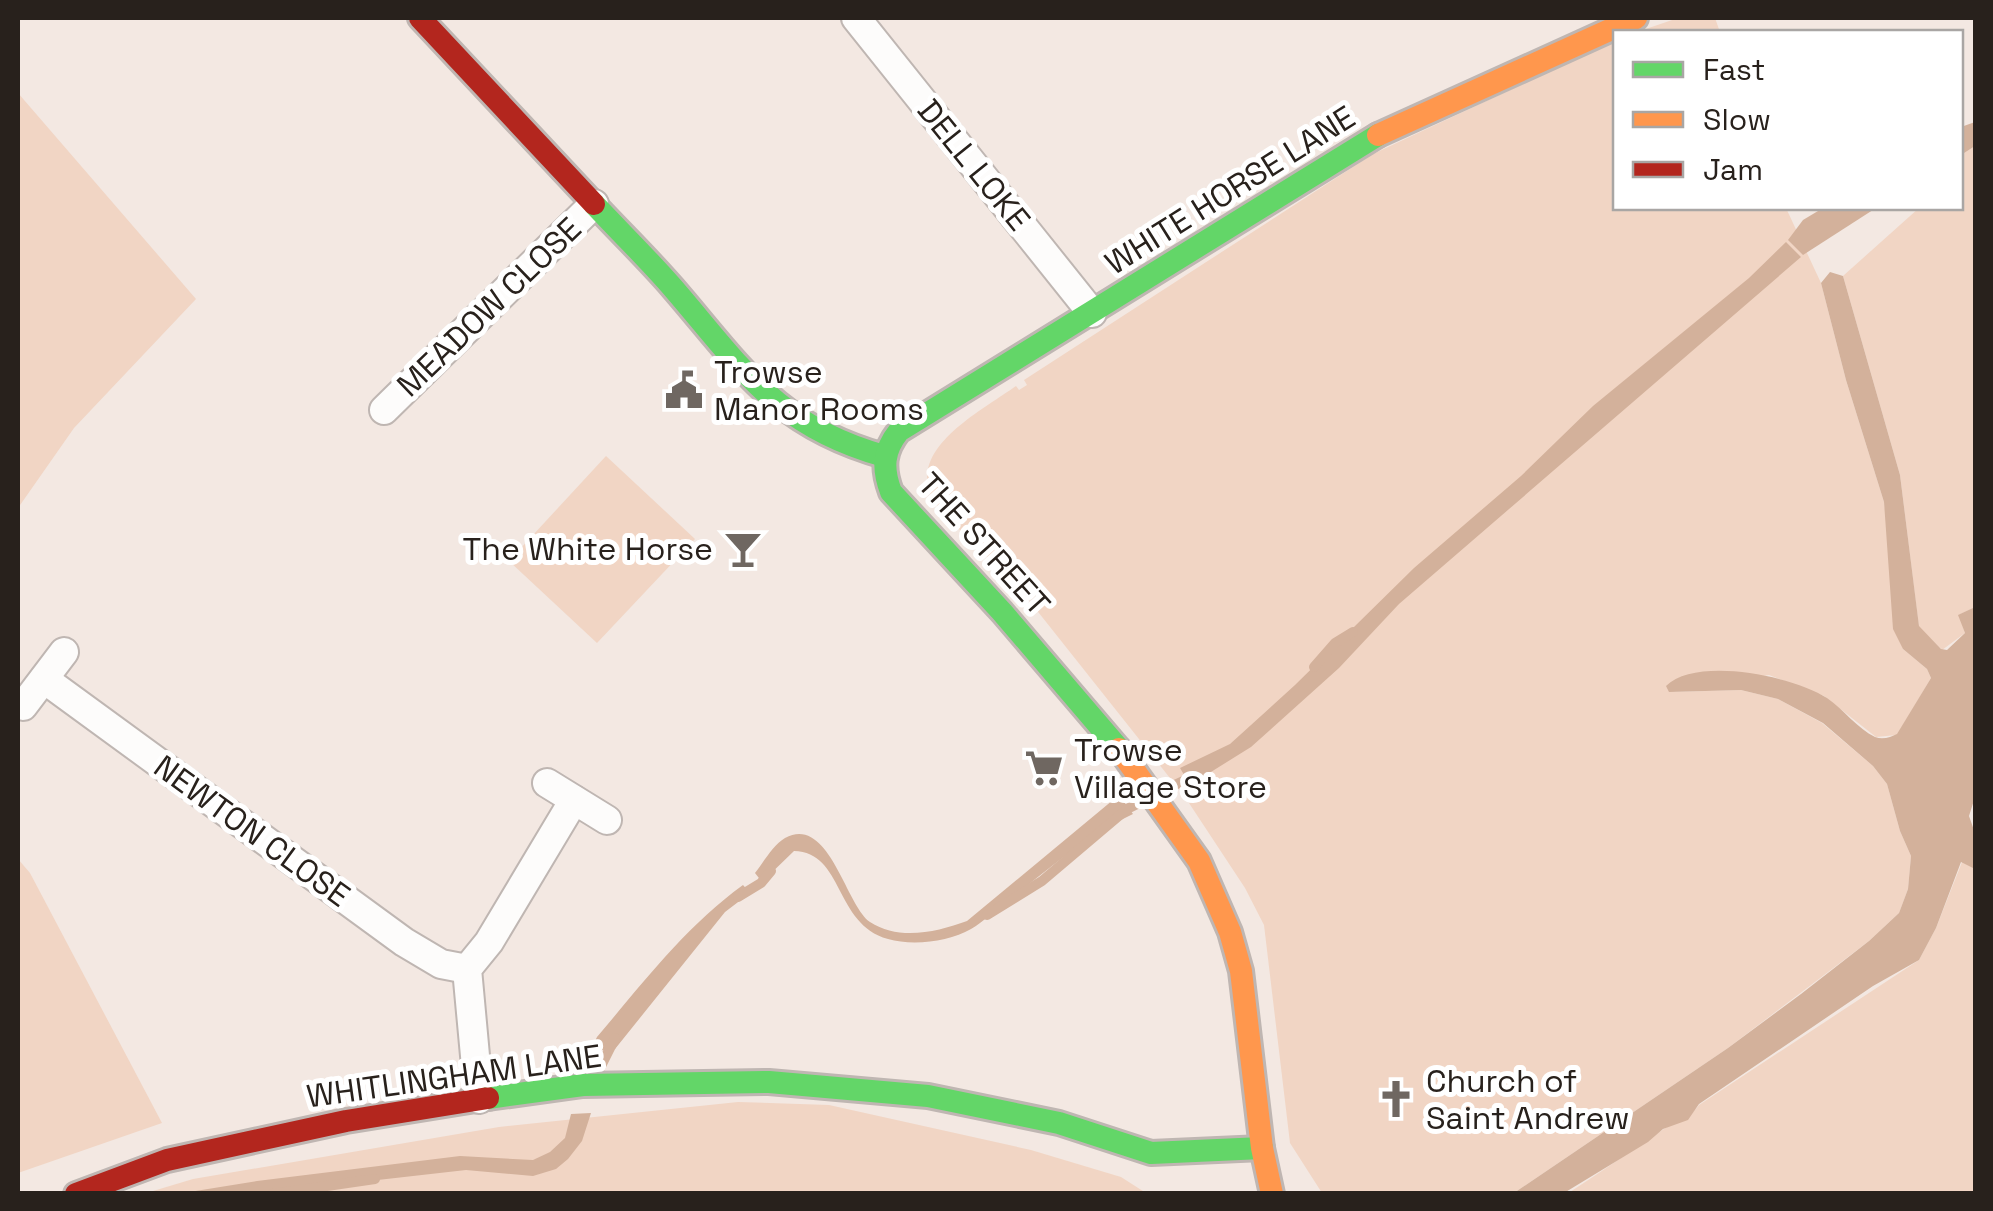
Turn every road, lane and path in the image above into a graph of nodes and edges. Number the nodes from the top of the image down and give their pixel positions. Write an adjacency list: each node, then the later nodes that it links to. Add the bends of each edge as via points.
1 (420, 18): 4 (street, THE STREET)
2 (856, 18): 5 (street, DELL LOKE)
3 (1636, 18): 5 (street, WHITE HORSE LANE, via 1368,140)
4 (594, 204): 6 (street, MEADOW CLOSE); 7 (street, THE STREET, via 792,416)
5 (1092, 313): 7 (street, WHITE HORSE LANE, via 898,431)
6 (384, 410)
7 (884, 456): 16 (street, THE STREET, via 891,492 1136,770 1200,861 1241,970)
8 (64, 652): 9 (street)
9 (44, 679): 10 (street); 14 (street, NEWTON CLOSE, via 404,942 441,964)
10 (23, 706)
11 (547, 783): 12 (street)
12 (574, 800): 13 (street); 14 (street)
13 (607, 820)
14 (467, 969): 15 (street)
15 (479, 1099): 16 (street, WHITLINGHAM LANE, via 593,1084 769,1082 928,1096 1060,1123 1151,1153); 17 (street, WHITLINGHAM LANE, via 167,1160)
16 (1262, 1148): 18 (street, THE STREET)
17 (76, 1194)
18 (1272, 1194)

